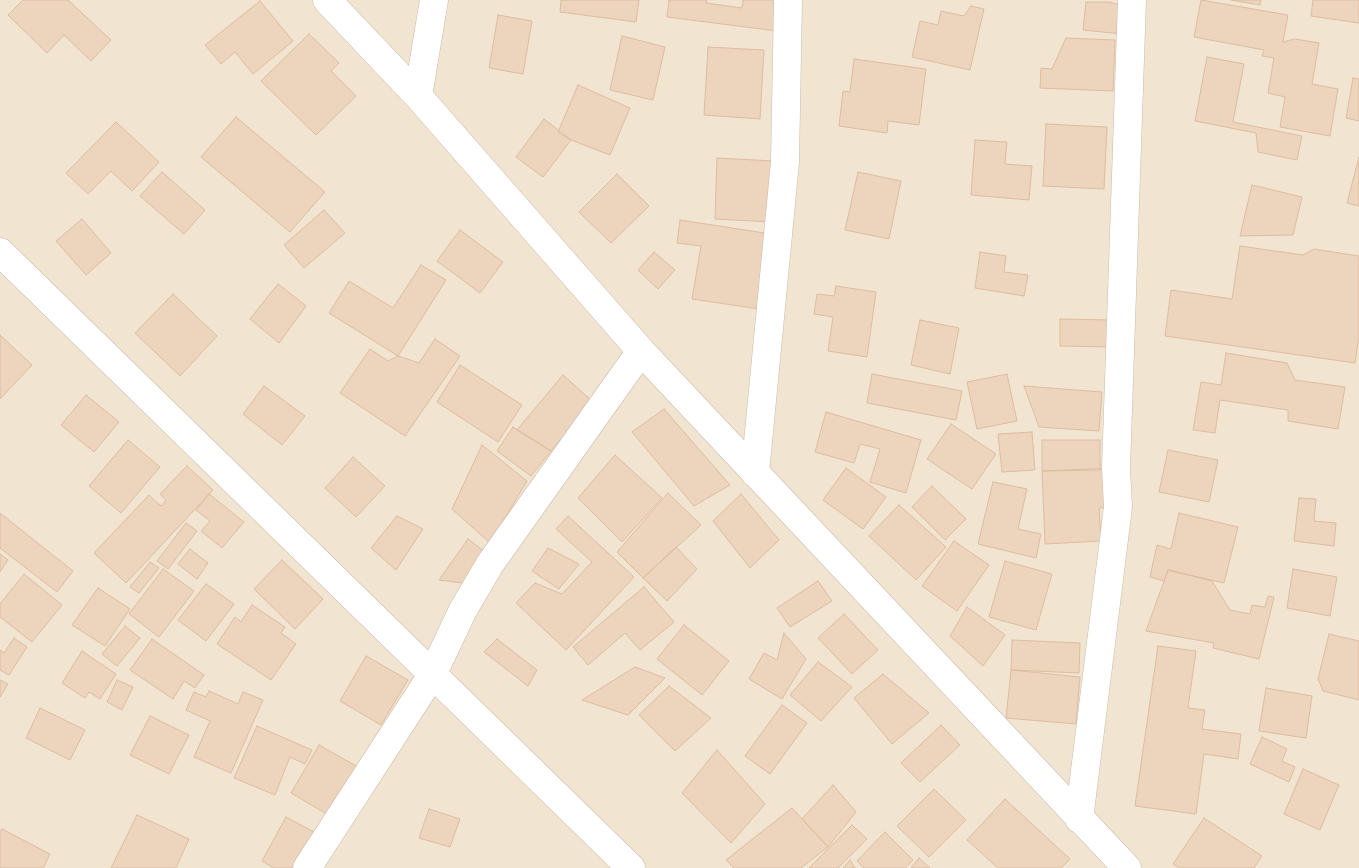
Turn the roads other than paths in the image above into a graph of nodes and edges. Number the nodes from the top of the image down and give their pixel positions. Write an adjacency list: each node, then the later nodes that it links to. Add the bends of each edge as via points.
1 (327, 0): 5 (street)
2 (434, 0): 5 (street)
3 (788, 0): 8 (street, via 785,162)
4 (1132, 0): 10 (street, via 1116,468 1118,507)
5 (418, 96): 7 (street)
6 (0, 252): 9 (street)
7 (641, 351): 8 (street); 9 (street, via 490,564 463,610)
8 (755, 473): 10 (street)
9 (432, 675): 11 (street); 12 (street)
10 (1079, 818): 13 (street)
11 (307, 868)
12 (631, 868)
13 (1127, 868)

